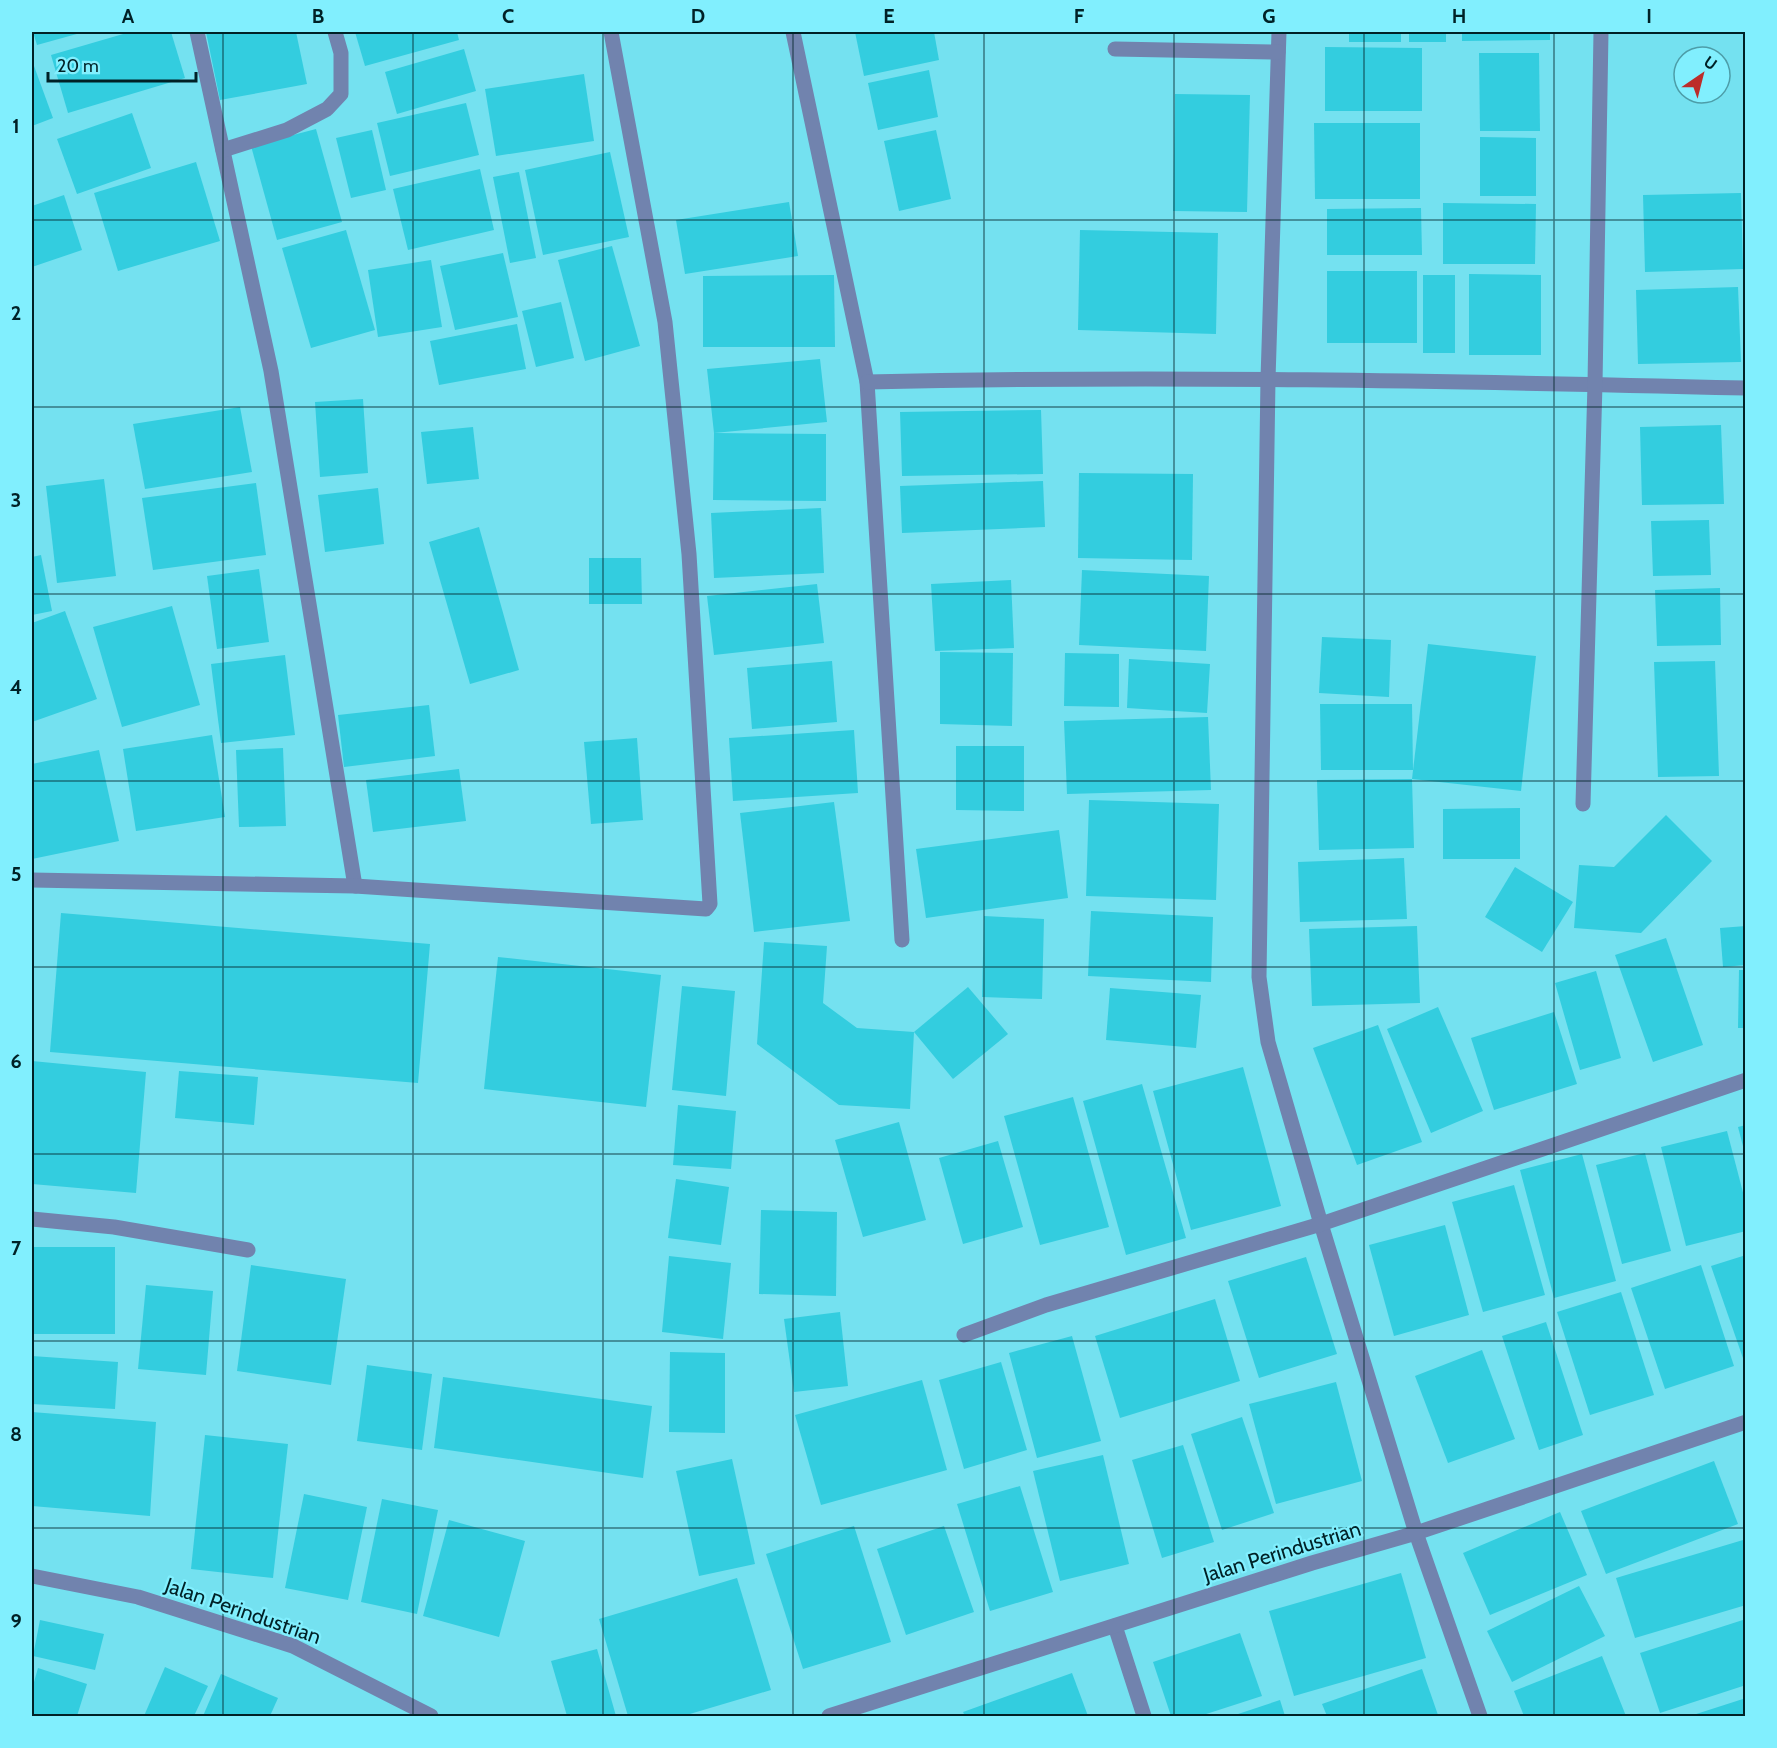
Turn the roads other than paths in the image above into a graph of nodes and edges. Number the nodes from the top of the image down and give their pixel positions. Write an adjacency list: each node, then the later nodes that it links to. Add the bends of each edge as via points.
1 (197, 32): 9 (street)
2 (335, 32): 9 (street, via 341,53 341,94 327,109 287,130)
3 (611, 32): 16 (street, via 665,322 688,554 710,904 706,909)
4 (793, 32): 11 (street)
5 (1279, 32): 8 (street)
6 (1601, 32): 12 (street)
7 (1115, 49): 8 (street)
8 (1278, 52): 10 (street)
9 (223, 150): 16 (street, via 271,371)
10 (1268, 379): 11 (street); 12 (street); 20 (street, via 1258,976 1268,1042)
11 (867, 382): 17 (street)
12 (1595, 384): 13 (street); 14 (street)
13 (1746, 388)
14 (1582, 804)
15 (32, 880): 16 (street)
16 (355, 886)
17 (902, 940)
18 (1746, 1080): 20 (street)
19 (32, 1219): 21 (street, via 114,1227)
20 (1321, 1224): 22 (street, via 1046,1305); 24 (street)
21 (248, 1250)
22 (964, 1335)
23 (1746, 1422): 24 (street, Jalan Perindustrian)
24 (1416, 1533): 26 (street, Jalan Perindustrian); 30 (street)
25 (32, 1576): 27 (street, Jalan Perindustrian, via 138,1597 294,1646)
26 (1115, 1626): 28 (street, Jalan Perindustrian); 29 (street)
27 (431, 1716)
28 (829, 1716)
29 (1144, 1716)
30 (1479, 1716)

